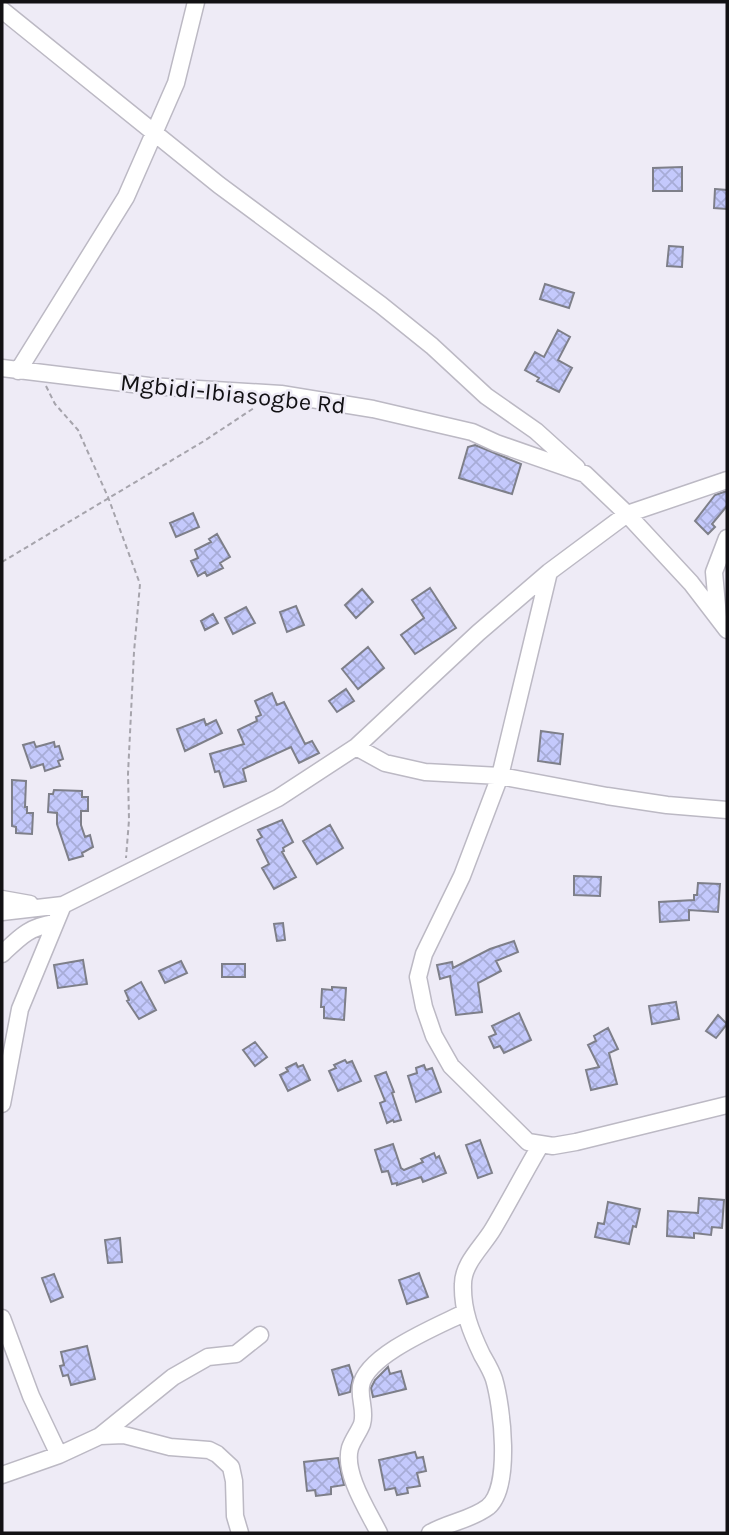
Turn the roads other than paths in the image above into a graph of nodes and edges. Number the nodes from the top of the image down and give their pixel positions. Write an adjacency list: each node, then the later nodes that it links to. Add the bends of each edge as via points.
1 (196, 2): 3 (street, via 176,83)
2 (2, 10): 3 (street)
3 (155, 133): 4 (street, via 126,197); 5 (street, via 381,305)
4 (10, 369): 5 (street, Mgbidi-Ibiasogbe Rd, via 149,386 281,394 373,409 472,432)
5 (585, 474): 7 (street, Mgbidi-Ibiasogbe Rd)
6 (727, 480): 7 (street)
7 (627, 514): 9 (street); 10 (street, Mgbidi-Ibiasogbe Rd)
8 (727, 538): 10 (street, via 714,572)
9 (549, 572): 11 (street); 12 (street)
10 (722, 623)
11 (356, 747): 12 (street, via 385,762 425,772); 15 (street, via 278,798)
12 (500, 776): 13 (street, via 667,805); 22 (street, via 418,977 434,1035 451,1066 528,1142)
13 (727, 810)
14 (2, 899): 16 (street)
15 (62, 905): 16 (street); 18 (street)
16 (43, 907): 17 (street)
17 (2, 912)
18 (55, 923): 19 (street, via 35,926); 20 (street, via 20,1009)
19 (2, 954)
20 (2, 1104)
21 (727, 1105): 22 (street, via 576,1142)
22 (540, 1146): 23 (street, via 472,1258 462,1280)
23 (464, 1313): 30 (street, via 375,1363 361,1385 364,1412 349,1451 350,1464 355,1486); 31 (street, via 494,1378 502,1475 490,1506)
24 (2, 1318): 27 (street)
25 (260, 1335): 26 (street, via 236,1354 208,1357 173,1377)
26 (100, 1436): 27 (street); 29 (street, via 124,1436 217,1454 231,1467)
27 (59, 1455): 28 (street)
28 (2, 1475)
29 (240, 1533)
30 (379, 1533)
31 (430, 1533)

